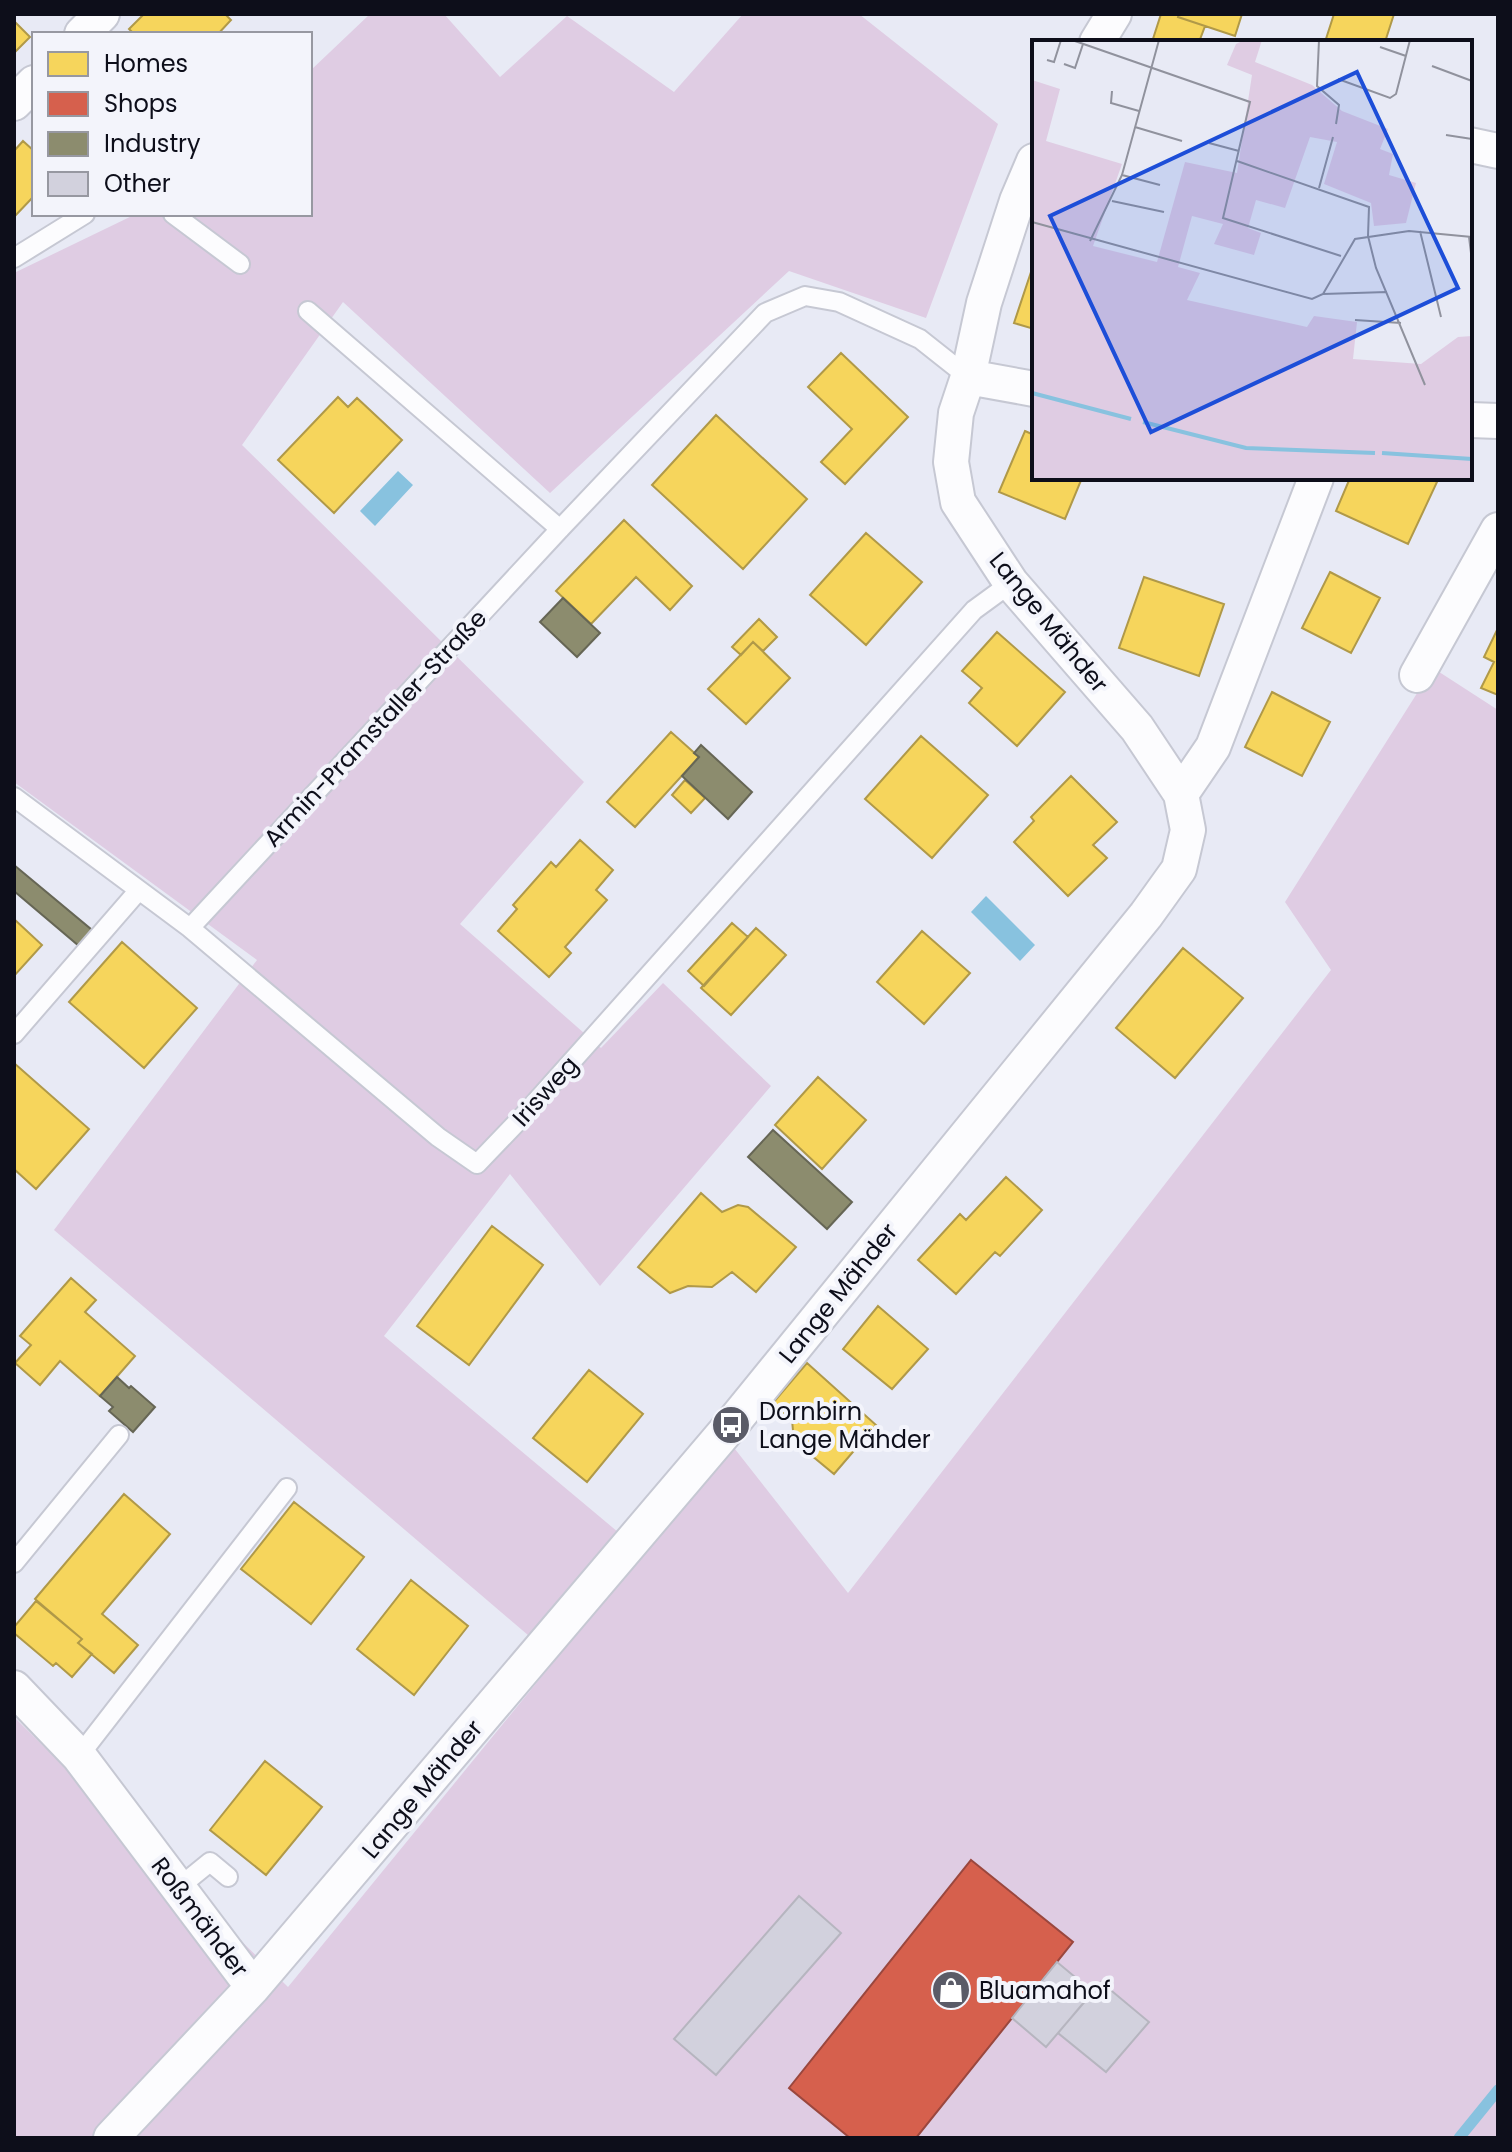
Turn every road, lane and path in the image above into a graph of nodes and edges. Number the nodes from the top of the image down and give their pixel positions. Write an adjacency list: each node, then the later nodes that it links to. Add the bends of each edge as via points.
1 (102, 14): 3 (street)
2 (1114, 14): 4 (street)
3 (84, 32)
4 (1098, 40)
5 (32, 85): 6 (street)
6 (14, 103)
7 (1472, 145): 8 (street)
8 (1498, 151)
9 (1032, 166): 15 (street, Lange Mähder, via 984,303)
10 (82, 216): 12 (lane)
11 (176, 216): 13 (lane)
12 (14, 258)
13 (240, 264)
14 (308, 311): 20 (lane)
15 (968, 377): 16 (street); 20 (lane, Armin-Pramstaller-Straße, via 920,339 839,302 805,296 765,313); 22 (street, Lange Mähder, via 956,413 951,462 958,502)
16 (1032, 389)
17 (1472, 420): 18 (street)
18 (1498, 421)
19 (1315, 480): 24 (street, via 1213,747)
20 (560, 529): 27 (lane, Armin-Pramstaller-Straße)
21 (1498, 530): 23 (street)
22 (1011, 583): 24 (street, Lange Mähder, via 1137,728); 27 (lane, Irisweg, via 974,610 477,1164)
23 (1417, 675)
24 (1181, 794): 36 (street, Lange Mähder, via 1188,830 1179,869 1146,915 731,1425)
25 (14, 797): 26 (lane, Irisweg)
26 (139, 890): 27 (lane, Irisweg); 28 (lane)
27 (190, 928)
28 (14, 1034)
29 (119, 1435): 31 (lane)
30 (287, 1488): 33 (lane)
31 (14, 1563)
32 (14, 1688): 33 (street, Roßmähder)
33 (79, 1756): 35 (street, Roßmähder)
34 (228, 1877): 35 (lane, via 210,1862)
35 (178, 1888): 36 (street, Roßmähder)
36 (253, 1987): 37 (street, Roßmähder)
37 (111, 2138)

